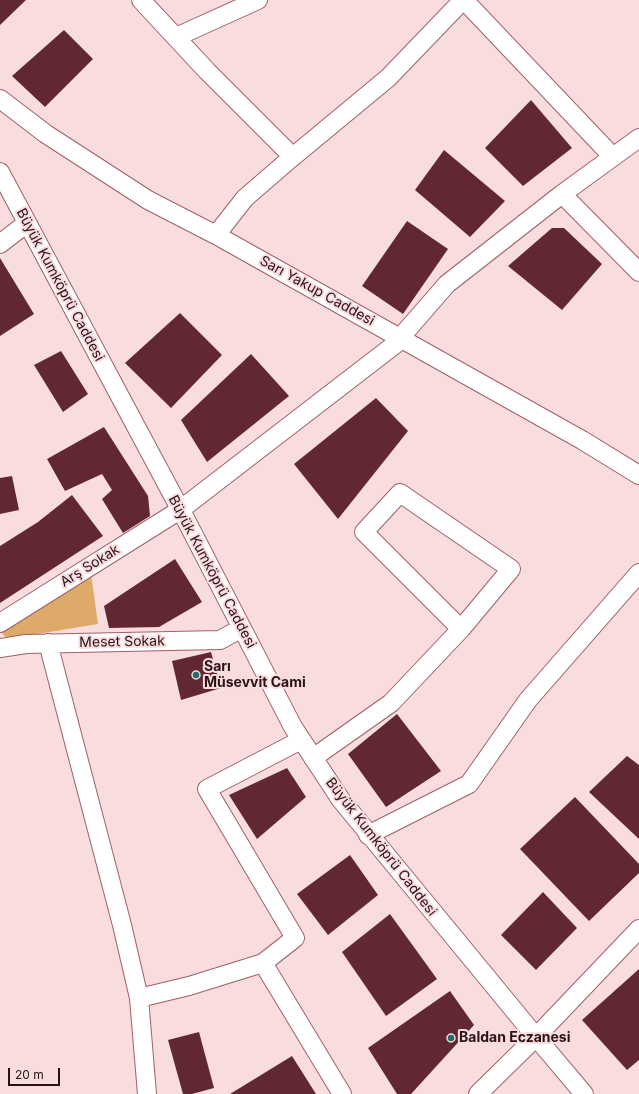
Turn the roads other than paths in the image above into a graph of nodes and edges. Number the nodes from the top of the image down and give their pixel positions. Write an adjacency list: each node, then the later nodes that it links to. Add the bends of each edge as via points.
1 (141, 0): 4 (street)
2 (258, 0): 4 (street)
3 (464, 0): 7 (street, via 388,78); 8 (street)
4 (176, 37): 7 (street)
5 (0, 99): 12 (street, Sarı Yakup Caddesi, via 46,134 148,200)
6 (639, 138): 8 (street, Arş Sokak)
7 (292, 157): 12 (street, via 245,198)
8 (613, 157): 10 (street, Arş Sokak)
9 (0, 172): 11 (street, Büyük Kumköprü Caddesi)
10 (562, 194): 14 (street); 15 (street, Arş Sokak, via 447,284)
11 (27, 223): 13 (street); 17 (street, Büyük Kumköprü Caddesi)
12 (216, 235): 15 (street, Sarı Yakup Caddesi)
13 (0, 244)
14 (639, 272)
15 (401, 339): 16 (street, Sarı Yakup Caddesi, via 582,440); 17 (street, Arş Sokak)
16 (639, 475)
17 (180, 510): 19 (street, Arş Sokak); 20 (street, Büyük Kumköprü Caddesi)
18 (639, 573): 26 (street, via 528,700 468,784)
19 (0, 623)
20 (242, 628): 22 (street, Meset Sokak, via 220,640); 24 (street, Büyük Kumköprü Caddesi)
21 (461, 629): 21 (street, via 511,569 400,493 364,532); 25 (street, via 391,703)
22 (48, 643): 23 (street, Meset Sokak); 29 (street, via 122,926)
23 (0, 648)
24 (301, 740): 25 (street, Büyük Kumköprü Caddesi); 28 (street, via 207,789 295,938)
25 (313, 758): 26 (street, Büyük Kumköprü Caddesi)
26 (368, 835): 30 (street, Büyük Kumköprü Caddesi)
27 (639, 929): 30 (street)
28 (263, 963): 29 (street, via 189,986); 32 (street)
29 (138, 998): 31 (street)
30 (536, 1037): 33 (street); 34 (street, Büyük Kumköprü Caddesi)
31 (144, 1094)
32 (342, 1094)
33 (478, 1094)
34 (584, 1094)

